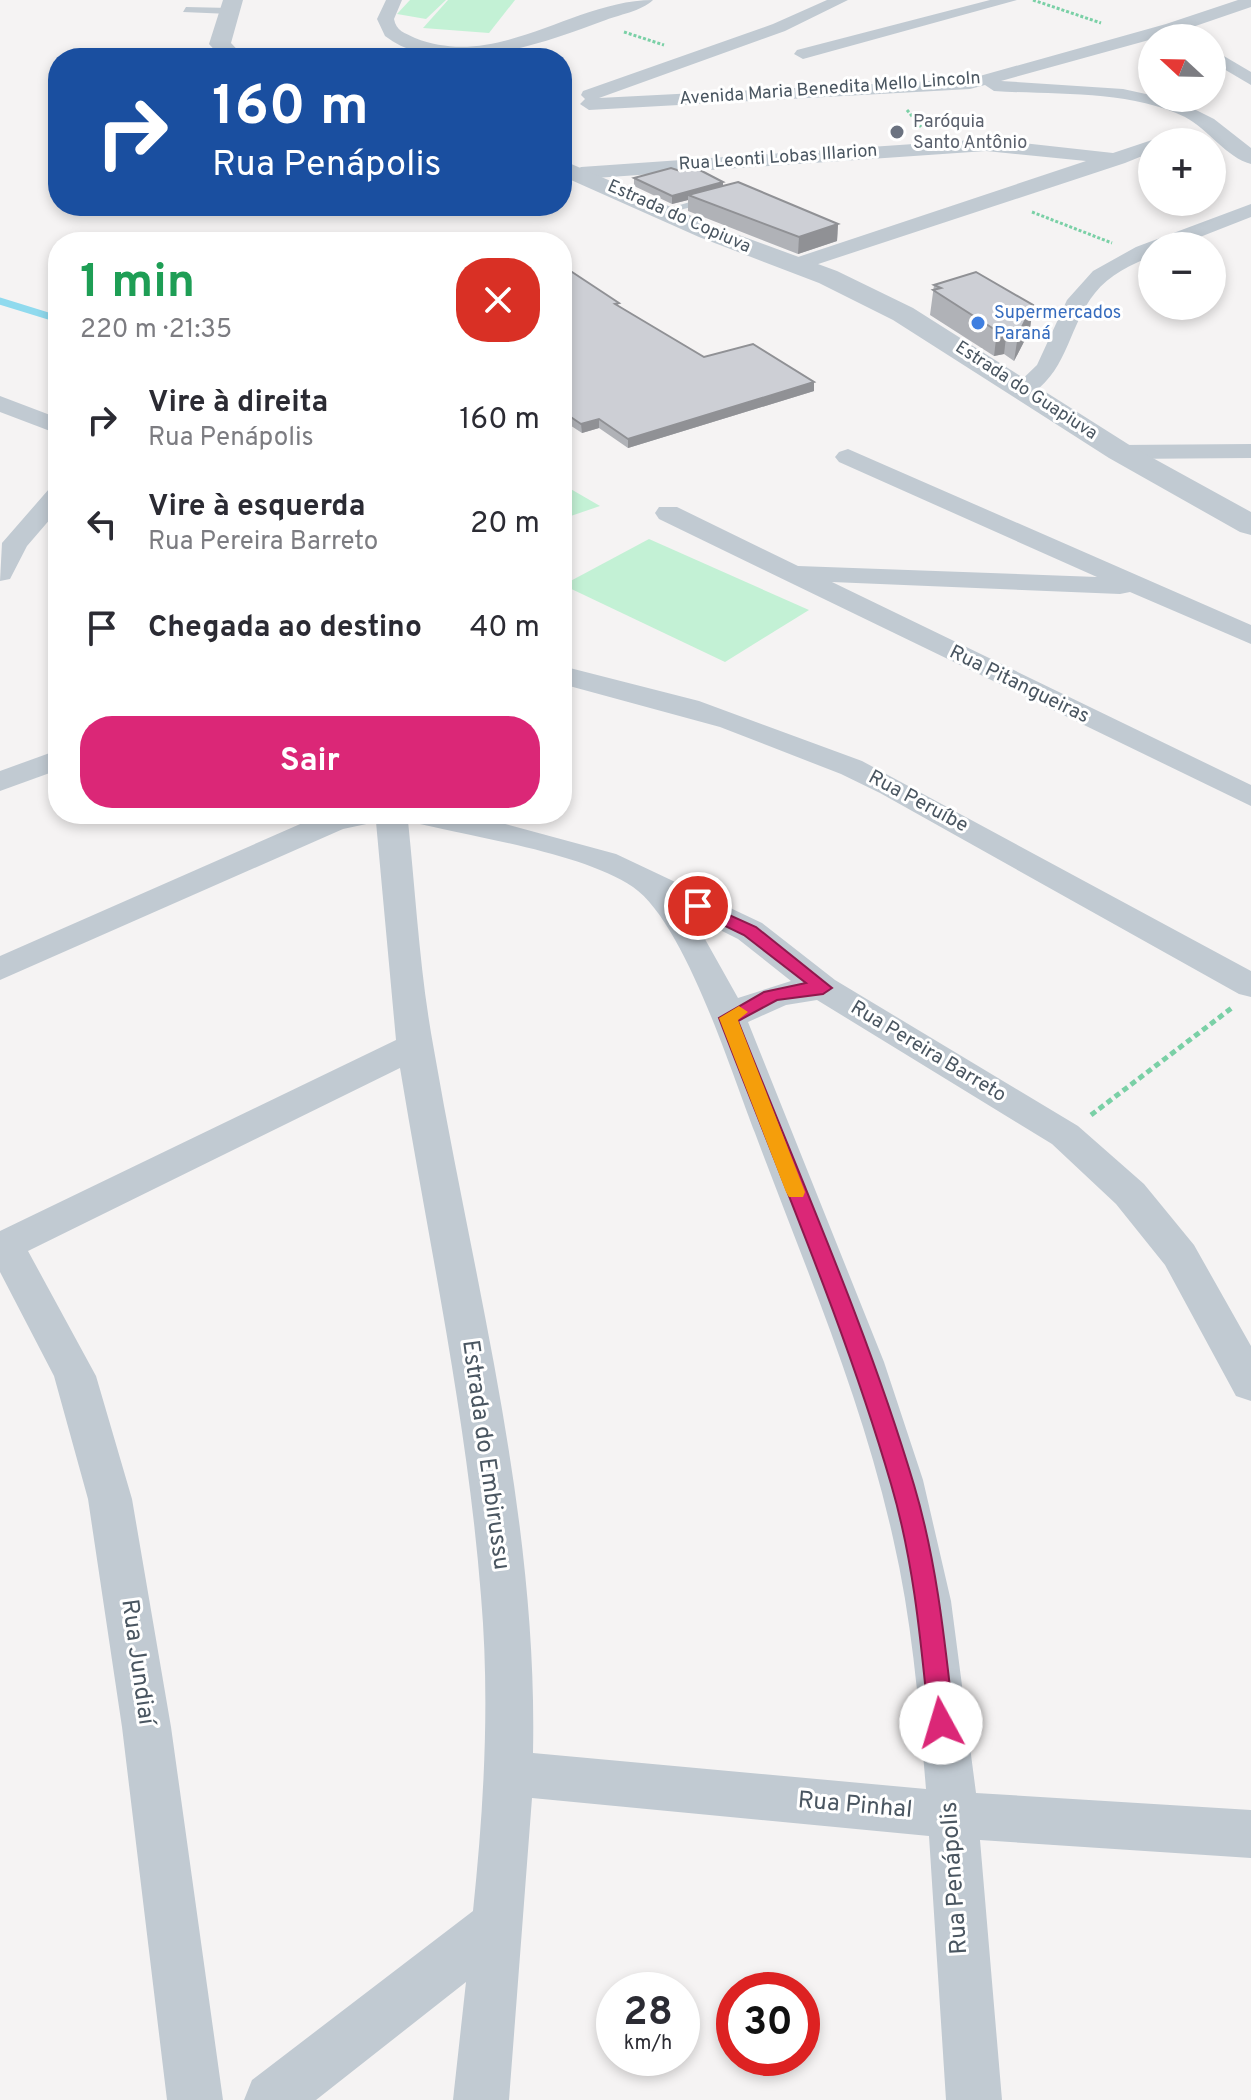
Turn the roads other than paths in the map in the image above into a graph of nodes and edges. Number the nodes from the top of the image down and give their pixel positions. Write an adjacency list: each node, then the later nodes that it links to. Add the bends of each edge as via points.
1 (394, 0): 14 (street, via 385,23 389,32)
2 (645, 0): 11 (street)
3 (840, 0): 19 (street, Avenida Maria Benedita Mello Lincoln, via 579,101)
4 (1009, 0): 6 (street)
5 (1251, 1): 10 (street, Avenida Maria Benedita Mello Lincoln)
6 (967, 2): 16 (street)
7 (232, 6): 8 (lane); 13 (street, via 220,44)
8 (186, 10)
9 (551, 12): 11 (street)
10 (1199, 24)
11 (531, 37): 15 (street)
12 (1138, 37): 19 (street, Avenida Maria Benedita Mello Lincoln)
13 (224, 48)
14 (427, 48)
15 (492, 48)
16 (803, 54)
17 (1226, 63): 18 (street)
18 (1251, 80)
19 (970, 84): 20 (street, via 1143,100 1189,112)
20 (1207, 123): 21 (street); 23 (street)
21 (1195, 128)
22 (1138, 151): 24 (street)
23 (1251, 158)
24 (1118, 159): 25 (street, Rua Leonti Lobas Illarion, via 997,146 938,146); 31 (street)
25 (572, 170): 28 (street, Estrada do Copiuva)
26 (718, 197): 28 (lane)
27 (1251, 210): 29 (street)
28 (664, 211): 31 (street, Estrada do Copiuva)
29 (1194, 232)
30 (1138, 255): 32 (street, via 1087,288 1051,364 1039,381)
31 (797, 265): 32 (street, Estrada do Guapiuva, via 903,314)
32 (1025, 388): 36 (street, Estrada do Guapiuva)
33 (0, 403): 34 (street)
34 (48, 423)
35 (1251, 451): 36 (street)
36 (1120, 452): 40 (street, Estrada do Guapiuva)
37 (848, 457): 43 (street)
38 (48, 505): 42 (street, via 15,543)
39 (668, 513): 41 (street, Rua Pitangueiras)
40 (1251, 525)
41 (787, 572): 43 (street, Rua Pitangueiras); 48 (street, Rua Pitangueiras)
42 (0, 573)
43 (1141, 587): 44 (street)
44 (1251, 635)
45 (572, 677): 57 (street, Rua Peruíbe, via 720,714 838,760)
46 (48, 763): 47 (street)
47 (0, 782)
48 (1251, 797)
49 (327, 824): 55 (street)
50 (392, 824): 59 (street, Estrada do Embirussu)
51 (469, 824): 52 (street, Rua Pereira Barreto, via 605,861)
52 (646, 881): 53 (street, Rua Pereira Barreto); 54 (street, Rua Penápolis, via 666,901)
53 (750, 931): 54 (street); 56 (street, Rua Pereira Barreto)
54 (694, 949): 58 (street, Rua Penápolis)
55 (0, 969)
56 (823, 988): 58 (street, via 771,996); 61 (street, Rua Pereira Barreto, via 1065,1135 1130,1194 1180,1255)
57 (1245, 994)
58 (728, 1018): 63 (street, Rua Penápolis, via 870,1386 903,1487 928,1601)
59 (415, 1046): 60 (street); 62 (street, Estrada do Embirussu, via 467,1320 490,1485 508,1650)
60 (2, 1247): 66 (street, Rua Jundiaí, via 55,1332 82,1396 106,1483 163,1832)
61 (1251, 1384)
62 (508, 1773): 63 (street, Rua Pinhal); 65 (street, Estrada do Embirussu)
63 (951, 1815): 64 (street, Rua Pinhal); 69 (street, Rua Penápolis)
64 (1251, 1834)
65 (495, 1926): 67 (street); 68 (street, Estrada do Embirussu)
66 (195, 2100)
67 (272, 2100)
68 (481, 2100)
69 (974, 2100)

